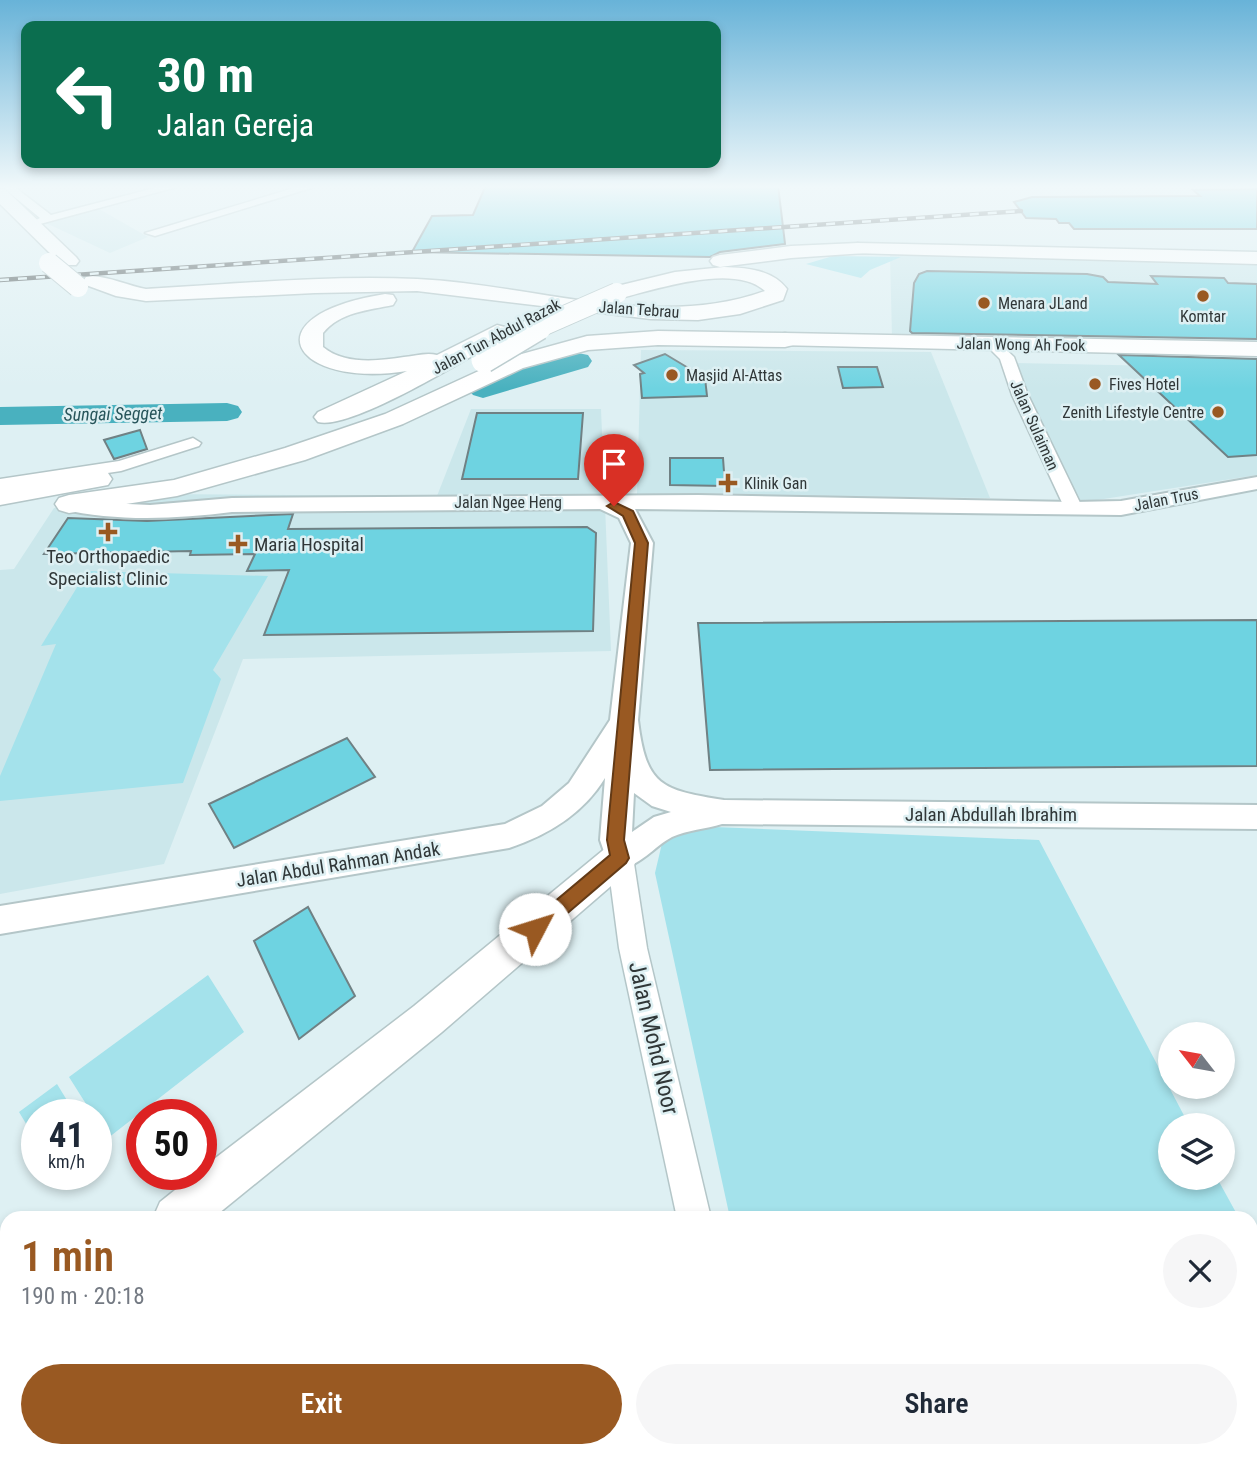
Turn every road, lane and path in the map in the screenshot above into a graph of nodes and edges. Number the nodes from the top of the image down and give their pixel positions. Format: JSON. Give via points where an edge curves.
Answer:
{"nodes":[{"id":1,"x":51,"y":253,"type":"edge"},
{"id":2,"x":782,"y":253,"type":"edge"},
{"id":3,"x":1035,"y":253,"type":"edge"},
{"id":4,"x":1257,"y":258,"type":"edge"},
{"id":5,"x":710,"y":273,"type":"joint"},
{"id":6,"x":86,"y":284,"type":"junction"},
{"id":7,"x":428,"y":295,"type":"junction"},
{"id":8,"x":593,"y":298,"type":"junction"},
{"id":9,"x":625,"y":324,"type":"junction"},
{"id":10,"x":785,"y":340,"type":"junction"},
{"id":11,"x":587,"y":343,"type":"junction"},
{"id":12,"x":992,"y":344,"type":"junction"},
{"id":13,"x":1257,"y":349,"type":"edge"},
{"id":14,"x":476,"y":354,"type":"junction"},
{"id":15,"x":193,"y":443,"type":"dead end"},
{"id":16,"x":199,"y":482,"type":"junction"},
{"id":17,"x":0,"y":484,"type":"edge"},
{"id":18,"x":1253,"y":486,"type":"edge"},
{"id":19,"x":0,"y":496,"type":"edge"},
{"id":20,"x":602,"y":502,"type":"junction"},
{"id":21,"x":698,"y":502,"type":"junction"},
{"id":22,"x":69,"y":504,"type":"junction"},
{"id":23,"x":232,"y":505,"type":"junction"},
{"id":24,"x":1074,"y":509,"type":"junction"},
{"id":25,"x":0,"y":516,"type":"edge"},
{"id":26,"x":642,"y":543,"type":"junction"},
{"id":27,"x":624,"y":720,"type":"junction"},
{"id":28,"x":724,"y":813,"type":"junction"},
{"id":29,"x":1257,"y":817,"type":"edge"},
{"id":30,"x":620,"y":858,"type":"junction"},
{"id":31,"x":0,"y":920,"type":"edge"},
{"id":32,"x":185,"y":1211,"type":"edge"},
{"id":33,"x":692,"y":1211,"type":"edge"}],
"edges":[{"from":1,"to":6,"type":"highway","name":"Jalan Tebrau","bridge":true},
{"from":2,"to":8,"type":"highway","name":"Jalan Tun Abdul Razak","via":[[692,264]]},
{"from":3,"to":4,"type":"main road","name":"Jalan Tun Abdul Razak"},
{"from":5,"to":8,"type":"highway","name":"Jalan Tebrau","via":[[764,280],[776,289],[775,295],[734,308],[699,312],[640,312]]},
{"from":5,"to":14,"type":"highway","name":"Jalan Tun Abdul Razak","bridge":true,"via":[[655,281],[617,293]]},
{"from":6,"to":7,"type":"highway","name":"Jalan Tebrau","via":[[128,303],[158,304]]},
{"from":6,"to":8,"type":"highway","name":"Jalan Tebrau","via":[[145,295],[446,287]]},
{"from":7,"to":9,"type":"highway","name":"Jalan Tebrau"},
{"from":7,"to":14,"type":"highway","via":[[342,310],[313,329],[309,340],[313,351],[325,359],[372,368]]},
{"from":8,"to":9,"type":"highway"},
{"from":8,"to":14,"type":"highway","name":"Jalan Tun Abdul Razak","via":[[497,332]]},
{"from":9,"to":10,"type":"highway","name":"Jalan Tebrau"},
{"from":9,"to":11,"type":"highway"},
{"from":10,"to":11,"type":"highway","via":[[658,338]]},
{"from":10,"to":12,"type":"main road","name":"Jalan Wong Ah Fook"},
{"from":11,"to":16,"type":"highway","via":[[514,363],[394,419],[341,438]]},
{"from":12,"to":13,"type":"main road","name":"Jalan Wong Ah Fook"},
{"from":12,"to":24,"type":"street","name":"Jalan Sulaiman","via":[[1007,357],[1020,396]]},
{"from":14,"to":19,"type":"highway","name":"Jalan Tun Abdul Razak","via":[[437,367],[363,404],[276,435],[156,467]]},
{"from":14,"to":22,"type":"highway","name":"Jalan Tun Abdul Razak","via":[[435,386],[311,436],[208,469]]},
{"from":15,"to":17,"type":"street","via":[[121,466]]},
{"from":16,"to":22,"type":"highway"},
{"from":16,"to":23,"type":"street","via":[[201,498]]},
{"from":18,"to":24,"type":"street","name":"Jalan Trus","via":[[1121,508]]},
{"from":20,"to":21,"type":"street","name":"Jalan Ngee Heng"},
{"from":20,"to":23,"type":"street","name":"Jalan Ngee Heng"},
{"from":20,"to":26,"type":"street","via":[[628,514]]},
{"from":21,"to":24,"type":"street","name":"Jalan Ngee Heng"},
{"from":21,"to":26,"type":"street","via":[[668,511]]},
{"from":22,"to":23,"type":"street","name":"Jalan Ngee Heng","via":[[102,511]]},
{"from":22,"to":25,"type":"highway","name":"Jalan Tun Abdul Razak"},
{"from":26,"to":27,"type":"street"},
{"from":27,"to":28,"type":"street","name":"Jalan Abdullah Ibrahim","via":[[636,775],[651,789],[674,802]]},
{"from":27,"to":30,"type":"street","via":[[616,840]]},
{"from":27,"to":31,"type":"street","name":"Jalan Abdul Rahman Andak","via":[[590,781],[566,807],[509,836]]},
{"from":28,"to":29,"type":"street","name":"Jalan Abdullah Ibrahim"},
{"from":28,"to":30,"type":"street","name":"Jalan Abdullah Ibrahim","via":[[665,826]]},
{"from":30,"to":32,"type":"main road","via":[[428,1019]]},
{"from":30,"to":33,"type":"street","name":"Jalan Mohd Noor","via":[[634,948]]}]}
